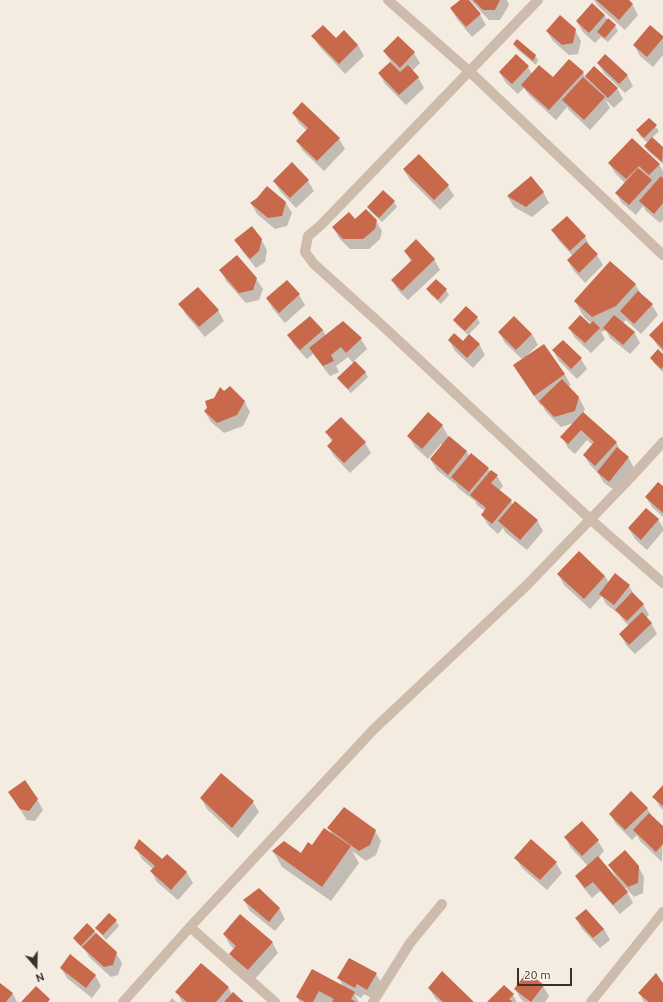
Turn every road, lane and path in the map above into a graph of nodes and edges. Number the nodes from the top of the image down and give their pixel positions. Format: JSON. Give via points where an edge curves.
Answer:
{"nodes":[{"id":1,"x":388,"y":0,"type":"edge"},
{"id":2,"x":538,"y":0,"type":"edge"},
{"id":3,"x":469,"y":71,"type":"junction"},
{"id":4,"x":663,"y":255,"type":"edge"},
{"id":5,"x":663,"y":442,"type":"edge"},
{"id":6,"x":590,"y":519,"type":"junction"},
{"id":7,"x":663,"y":583,"type":"edge"},
{"id":8,"x":442,"y":904,"type":"dead end"},
{"id":9,"x":663,"y":912,"type":"edge"},
{"id":10,"x":190,"y":927,"type":"junction"},
{"id":11,"x":123,"y":1002,"type":"edge"},
{"id":12,"x":275,"y":1002,"type":"edge"},
{"id":13,"x":372,"y":1002,"type":"edge"},
{"id":14,"x":591,"y":1002,"type":"edge"}],
"edges":[{"from":1,"to":3,"type":"street"},
{"from":2,"to":3,"type":"street"},
{"from":3,"to":4,"type":"street"},
{"from":3,"to":6,"type":"street","via":[[322,225],[308,236],[305,252],[314,264]]},
{"from":5,"to":6,"type":"street"},
{"from":6,"to":7,"type":"street"},
{"from":6,"to":10,"type":"street","via":[[526,586],[374,729]]},
{"from":8,"to":13,"type":"street","via":[[410,943]]},
{"from":9,"to":14,"type":"street"},
{"from":10,"to":11,"type":"street"},
{"from":10,"to":12,"type":"street"}]}
